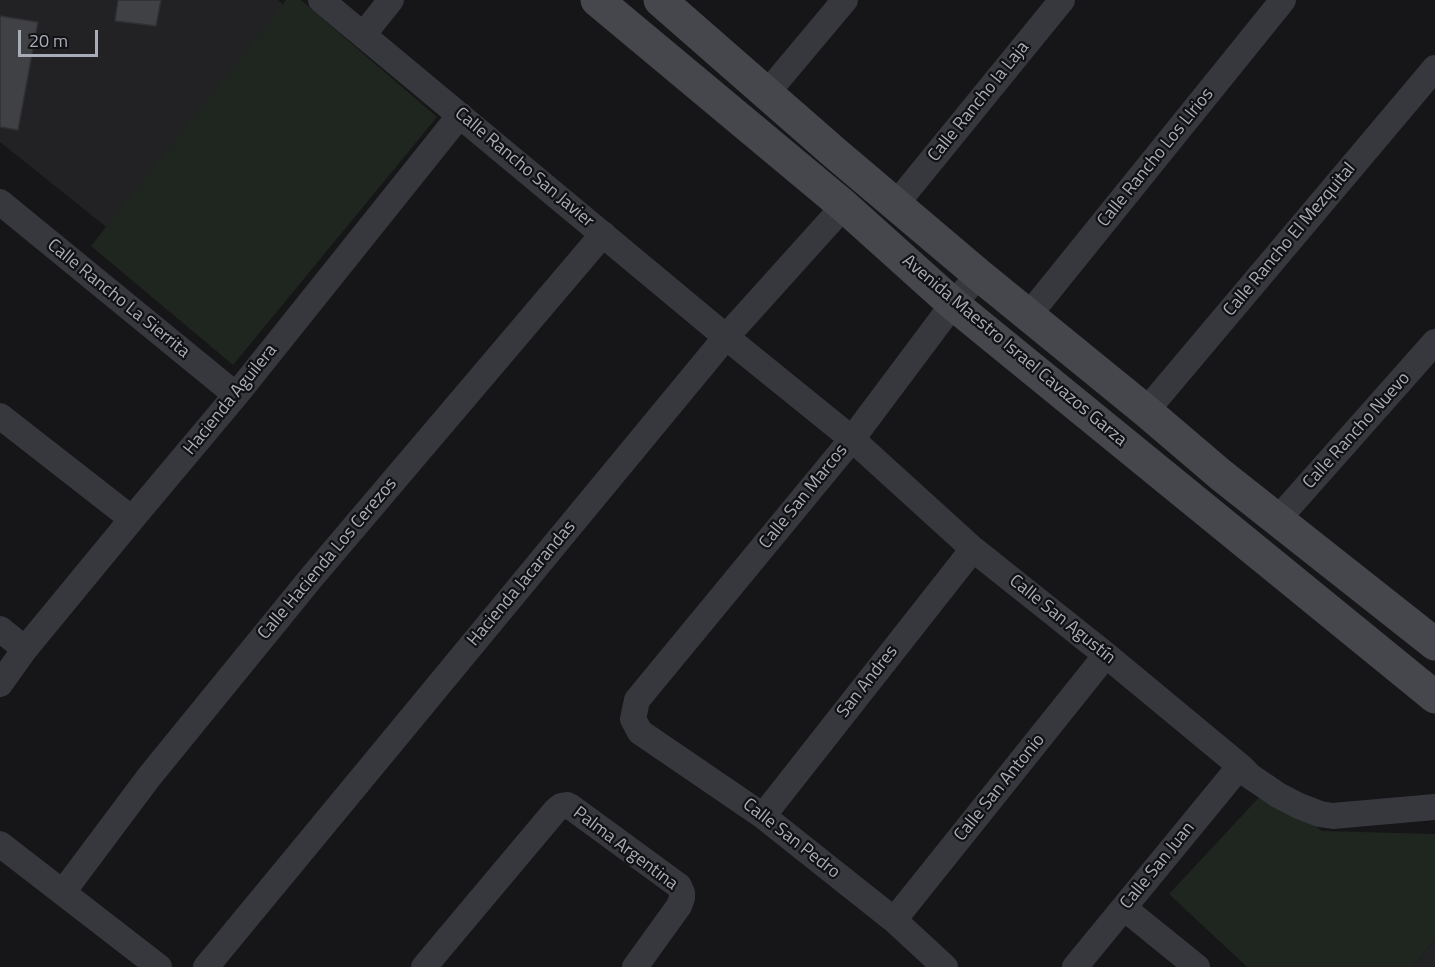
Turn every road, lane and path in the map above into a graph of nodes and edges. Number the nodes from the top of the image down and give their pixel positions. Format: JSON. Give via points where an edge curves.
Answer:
{"nodes":[{"id":1,"x":321,"y":0,"type":"edge"},
{"id":2,"x":391,"y":0,"type":"edge"},
{"id":3,"x":597,"y":0,"type":"edge"},
{"id":4,"x":660,"y":0,"type":"edge"},
{"id":5,"x":845,"y":0,"type":"edge"},
{"id":6,"x":1062,"y":0,"type":"edge"},
{"id":7,"x":1283,"y":0,"type":"edge"},
{"id":8,"x":363,"y":34,"type":"junction"},
{"id":9,"x":1435,"y":68,"type":"edge"},
{"id":10,"x":767,"y":93,"type":"junction"},
{"id":11,"x":460,"y":115,"type":"junction"},
{"id":12,"x":0,"y":202,"type":"edge"},
{"id":13,"x":896,"y":204,"type":"junction"},
{"id":14,"x":844,"y":206,"type":"junction"},
{"id":15,"x":603,"y":234,"type":"junction"},
{"id":16,"x":979,"y":275,"type":"junction"},
{"id":17,"x":953,"y":304,"type":"junction"},
{"id":18,"x":1028,"y":316,"type":"junction"},
{"id":19,"x":726,"y":337,"type":"junction"},
{"id":20,"x":1435,"y":342,"type":"edge"},
{"id":21,"x":236,"y":395,"type":"junction"},
{"id":22,"x":1146,"y":411,"type":"junction"},
{"id":23,"x":0,"y":416,"type":"edge"},
{"id":24,"x":852,"y":439,"type":"junction"},
{"id":25,"x":132,"y":519,"type":"junction"},
{"id":26,"x":1278,"y":519,"type":"junction"},
{"id":27,"x":973,"y":549,"type":"junction"},
{"id":28,"x":0,"y":629,"type":"edge"},
{"id":29,"x":1434,"y":641,"type":"edge"},
{"id":30,"x":25,"y":649,"type":"junction"},
{"id":31,"x":1106,"y":655,"type":"junction"},
{"id":32,"x":0,"y":684,"type":"edge"},
{"id":33,"x":1435,"y":697,"type":"edge"},
{"id":34,"x":633,"y":719,"type":"joint"},
{"id":35,"x":1240,"y":766,"type":"junction"},
{"id":36,"x":1435,"y":807,"type":"edge"},
{"id":37,"x":763,"y":816,"type":"junction"},
{"id":38,"x":0,"y":844,"type":"edge"},
{"id":39,"x":63,"y":892,"type":"junction"},
{"id":40,"x":1124,"y":908,"type":"junction"},
{"id":41,"x":894,"y":920,"type":"junction"},
{"id":42,"x":159,"y":967,"type":"edge"},
{"id":43,"x":206,"y":967,"type":"edge"},
{"id":44,"x":424,"y":967,"type":"edge"},
{"id":45,"x":635,"y":967,"type":"edge"},
{"id":46,"x":945,"y":967,"type":"edge"},
{"id":47,"x":1075,"y":967,"type":"edge"},
{"id":48,"x":1197,"y":967,"type":"edge"}],
"edges":[{"from":1,"to":8,"type":"street","name":"Calle Rancho San Javier"},
{"from":2,"to":8,"type":"street"},
{"from":3,"to":14,"type":"street","name":"Avenida Maestro Israel Cavazos Garza"},
{"from":4,"to":10,"type":"street","name":"Avenida Maestro Israel Cavazos Garza"},
{"from":5,"to":10,"type":"street"},
{"from":6,"to":13,"type":"street","name":"Calle Rancho la Laja"},
{"from":7,"to":18,"type":"street","name":"Calle Rancho Los LIrios"},
{"from":8,"to":11,"type":"street","name":"Calle Rancho San Javier"},
{"from":9,"to":22,"type":"street","name":"Calle Rancho El Mezquital"},
{"from":10,"to":13,"type":"street","name":"Avenida Maestro Israel Cavazos Garza"},
{"from":11,"to":15,"type":"street","name":"Calle Rancho San Javier"},
{"from":11,"to":21,"type":"street","name":"Hacienda Aguilera"},
{"from":12,"to":21,"type":"street","name":"Calle Rancho La Sierrita"},
{"from":13,"to":16,"type":"street","name":"Avenida Maestro Israel Cavazos Garza"},
{"from":14,"to":17,"type":"street","name":"Avenida Maestro Israel Cavazos Garza"},
{"from":14,"to":19,"type":"street","name":"Hacienda Jacarandas"},
{"from":15,"to":19,"type":"street","name":"Calle Rancho San Javier"},
{"from":15,"to":39,"type":"street","name":"Calle Hacienda Los Cerezos","via":[[311,578],[149,777]]},
{"from":16,"to":17,"type":"street","name":"Calle San Marcos"},
{"from":16,"to":18,"type":"street","name":"Avenida Maestro Israel Cavazos Garza"},
{"from":17,"to":24,"type":"street","name":"Calle San Marcos"},
{"from":17,"to":33,"type":"street","name":"Avenida Maestro Israel Cavazos Garza"},
{"from":18,"to":22,"type":"street","name":"Avenida Maestro Israel Cavazos Garza"},
{"from":19,"to":24,"type":"street","name":"Calle San Agustín"},
{"from":19,"to":43,"type":"street","name":"Hacienda Jacarandas"},
{"from":20,"to":26,"type":"street","name":"Calle Rancho Nuevo"},
{"from":21,"to":25,"type":"street","name":"Hacienda Aguilera"},
{"from":22,"to":26,"type":"street","name":"Avenida Maestro Israel Cavazos Garza"},
{"from":23,"to":25,"type":"street"},
{"from":24,"to":27,"type":"street","name":"Calle San Agustín"},
{"from":24,"to":34,"type":"street","name":"Calle San Marcos","via":[[637,700]]},
{"from":25,"to":30,"type":"street","name":"Hacienda Aguilera"},
{"from":26,"to":29,"type":"street","name":"Avenida Maestro Israel Cavazos Garza"},
{"from":27,"to":31,"type":"street","name":"Calle San Agustín"},
{"from":27,"to":37,"type":"street","name":"San Andres"},
{"from":28,"to":30,"type":"street"},
{"from":30,"to":32,"type":"street","name":"Hacienda Aguilera"},
{"from":31,"to":35,"type":"street","name":"Calle San Agustín"},
{"from":31,"to":41,"type":"street","name":"Calle San Antonio"},
{"from":34,"to":37,"type":"street","name":"Calle San Pedro","via":[[640,732]]},
{"from":35,"to":36,"type":"street","name":"Calle San Agustín","via":[[1278,795],[1320,814]]},
{"from":35,"to":40,"type":"street","name":"Calle San Juan"},
{"from":37,"to":41,"type":"street","name":"Calle San Pedro"},
{"from":38,"to":39,"type":"street"},
{"from":39,"to":42,"type":"street"},
{"from":40,"to":47,"type":"street","name":"Calle San Juan"},
{"from":40,"to":48,"type":"street"},
{"from":41,"to":46,"type":"street","name":"Calle San Pedro"},
{"from":44,"to":45,"type":"street","name":"Palma Argentina","via":[[555,811],[567,805],[679,886],[682,893],[680,906]]}]}
